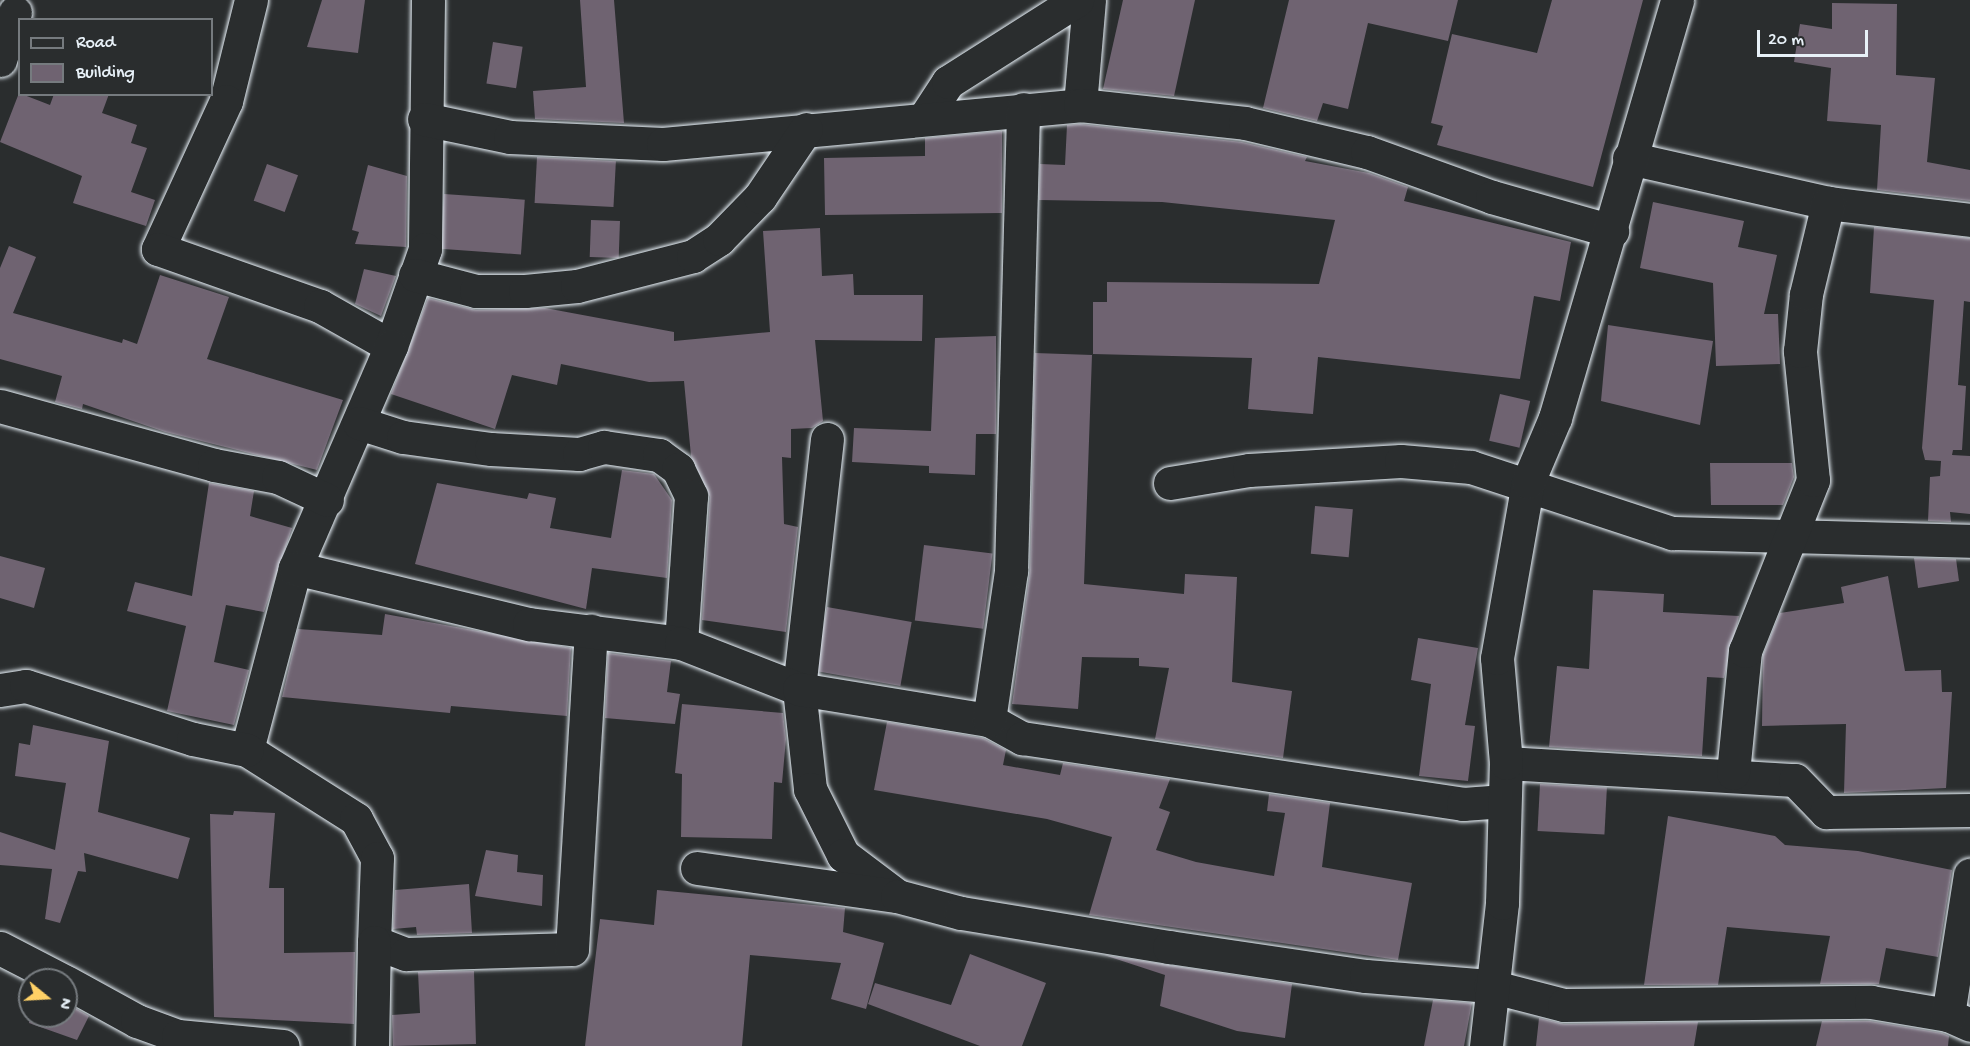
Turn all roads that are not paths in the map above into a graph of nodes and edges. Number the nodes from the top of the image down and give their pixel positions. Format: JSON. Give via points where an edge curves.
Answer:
{"nodes":[{"id":1,"x":251,"y":0,"type":"edge"},
{"id":2,"x":428,"y":0,"type":"edge"},
{"id":3,"x":1077,"y":0,"type":"edge"},
{"id":4,"x":1089,"y":0,"type":"edge"},
{"id":5,"x":1677,"y":0,"type":"edge"},
{"id":6,"x":15,"y":12,"type":"dead end"},
{"id":7,"x":0,"y":60,"type":"edge"},
{"id":8,"x":1080,"y":105,"type":"junction"},
{"id":9,"x":1023,"y":109,"type":"junction"},
{"id":10,"x":925,"y":117,"type":"junction"},
{"id":11,"x":424,"y":119,"type":"junction"},
{"id":12,"x":806,"y":129,"type":"junction"},
{"id":13,"x":1629,"y":158,"type":"junction"},
{"id":14,"x":1827,"y":203,"type":"junction"},
{"id":15,"x":1970,"y":220,"type":"edge"},
{"id":16,"x":1612,"y":231,"type":"junction"},
{"id":17,"x":415,"y":275,"type":"junction"},
{"id":18,"x":391,"y":346,"type":"junction"},
{"id":19,"x":0,"y":406,"type":"edge"},
{"id":20,"x":359,"y":423,"type":"junction"},
{"id":21,"x":827,"y":439,"type":"dead end"},
{"id":22,"x":1170,"y":483,"type":"dead end"},
{"id":23,"x":1528,"y":483,"type":"junction"},
{"id":24,"x":327,"y":500,"type":"junction"},
{"id":25,"x":1788,"y":536,"type":"junction"},
{"id":26,"x":1970,"y":541,"type":"edge"},
{"id":27,"x":295,"y":568,"type":"junction"},
{"id":28,"x":591,"y":631,"type":"junction"},
{"id":29,"x":681,"y":643,"type":"junction"},
{"id":30,"x":799,"y":688,"type":"junction"},
{"id":31,"x":0,"y":690,"type":"edge"},
{"id":32,"x":989,"y":720,"type":"junction"},
{"id":33,"x":247,"y":750,"type":"junction"},
{"id":34,"x":1506,"y":763,"type":"junction"},
{"id":35,"x":1733,"y":773,"type":"junction"},
{"id":36,"x":1504,"y":801,"type":"junction"},
{"id":37,"x":1970,"y":810,"type":"edge"},
{"id":38,"x":697,"y":868,"type":"dead end"},
{"id":39,"x":1970,"y":875,"type":"edge"},
{"id":40,"x":897,"y":896,"type":"junction"},
{"id":41,"x":374,"y":942,"type":"junction"},
{"id":42,"x":0,"y":948,"type":"edge"},
{"id":43,"x":39,"y":968,"type":"edge"},
{"id":44,"x":1490,"y":986,"type":"junction"},
{"id":45,"x":78,"y":989,"type":"edge"},
{"id":46,"x":1959,"y":1020,"type":"edge"},
{"id":47,"x":283,"y":1046,"type":"edge"},
{"id":48,"x":372,"y":1046,"type":"edge"},
{"id":49,"x":1486,"y":1046,"type":"edge"}],
"edges":[{"from":1,"to":18,"type":"street","via":[[226,101],[158,249],[320,306]]},
{"from":2,"to":11,"type":"street"},
{"from":3,"to":10,"type":"street","via":[[948,82]]},
{"from":4,"to":8,"type":"street"},
{"from":5,"to":13,"type":"street"},
{"from":6,"to":7,"type":"street"},
{"from":8,"to":9,"type":"street"},
{"from":8,"to":16,"type":"street","via":[[1245,123],[1367,152],[1492,197]]},
{"from":9,"to":10,"type":"street"},
{"from":9,"to":32,"type":"street","via":[[1011,572]]},
{"from":10,"to":12,"type":"street"},
{"from":11,"to":12,"type":"street","via":[[575,142],[663,144]]},
{"from":11,"to":17,"type":"street","via":[[430,186],[425,249]]},
{"from":12,"to":17,"type":"street","via":[[760,197],[719,239],[693,256],[577,286],[525,291],[476,291]]},
{"from":13,"to":14,"type":"street"},
{"from":13,"to":16,"type":"street"},
{"from":14,"to":15,"type":"street"},
{"from":14,"to":25,"type":"street","via":[[1806,294],[1800,351],[1813,480]]},
{"from":16,"to":23,"type":"street","via":[[1556,418]]},
{"from":17,"to":18,"type":"street"},
{"from":18,"to":20,"type":"street"},
{"from":19,"to":24,"type":"street","via":[[214,465],[278,477]]},
{"from":20,"to":24,"type":"street"},
{"from":20,"to":29,"type":"street","via":[[403,437],[491,449],[579,454],[604,447],[659,455],[678,470],[691,496]]},
{"from":21,"to":30,"type":"street"},
{"from":22,"to":23,"type":"street","via":[[1249,470],[1401,461],[1471,466]]},
{"from":23,"to":25,"type":"street","via":[[1672,533]]},
{"from":23,"to":34,"type":"street","via":[[1497,658]]},
{"from":24,"to":27,"type":"street"},
{"from":25,"to":26,"type":"street"},
{"from":25,"to":35,"type":"street","via":[[1745,651]]},
{"from":27,"to":28,"type":"street","via":[[529,624]]},
{"from":27,"to":33,"type":"street"},
{"from":28,"to":29,"type":"street"},
{"from":28,"to":41,"type":"street","via":[[572,949],[406,954]]},
{"from":29,"to":30,"type":"street"},
{"from":30,"to":32,"type":"street"},
{"from":30,"to":40,"type":"street","via":[[810,789],[843,855]]},
{"from":31,"to":33,"type":"street","via":[[26,686],[193,739]]},
{"from":32,"to":36,"type":"street","via":[[1022,738],[1124,758],[1368,785],[1463,804]]},
{"from":33,"to":41,"type":"street","via":[[356,819],[377,858]]},
{"from":34,"to":35,"type":"street"},
{"from":34,"to":36,"type":"street"},
{"from":35,"to":37,"type":"street","via":[[1795,780],[1827,812]]},
{"from":36,"to":44,"type":"street","via":[[1502,903]]},
{"from":38,"to":40,"type":"street"},
{"from":39,"to":46,"type":"street"},
{"from":40,"to":44,"type":"street","via":[[961,913],[1181,949],[1366,976]]},
{"from":41,"to":48,"type":"street"},
{"from":42,"to":43,"type":"street"},
{"from":44,"to":46,"type":"street","via":[[1564,1005],[1870,1002]]},
{"from":44,"to":49,"type":"street"},
{"from":45,"to":47,"type":"street","via":[[137,1021],[178,1036]]}]}
